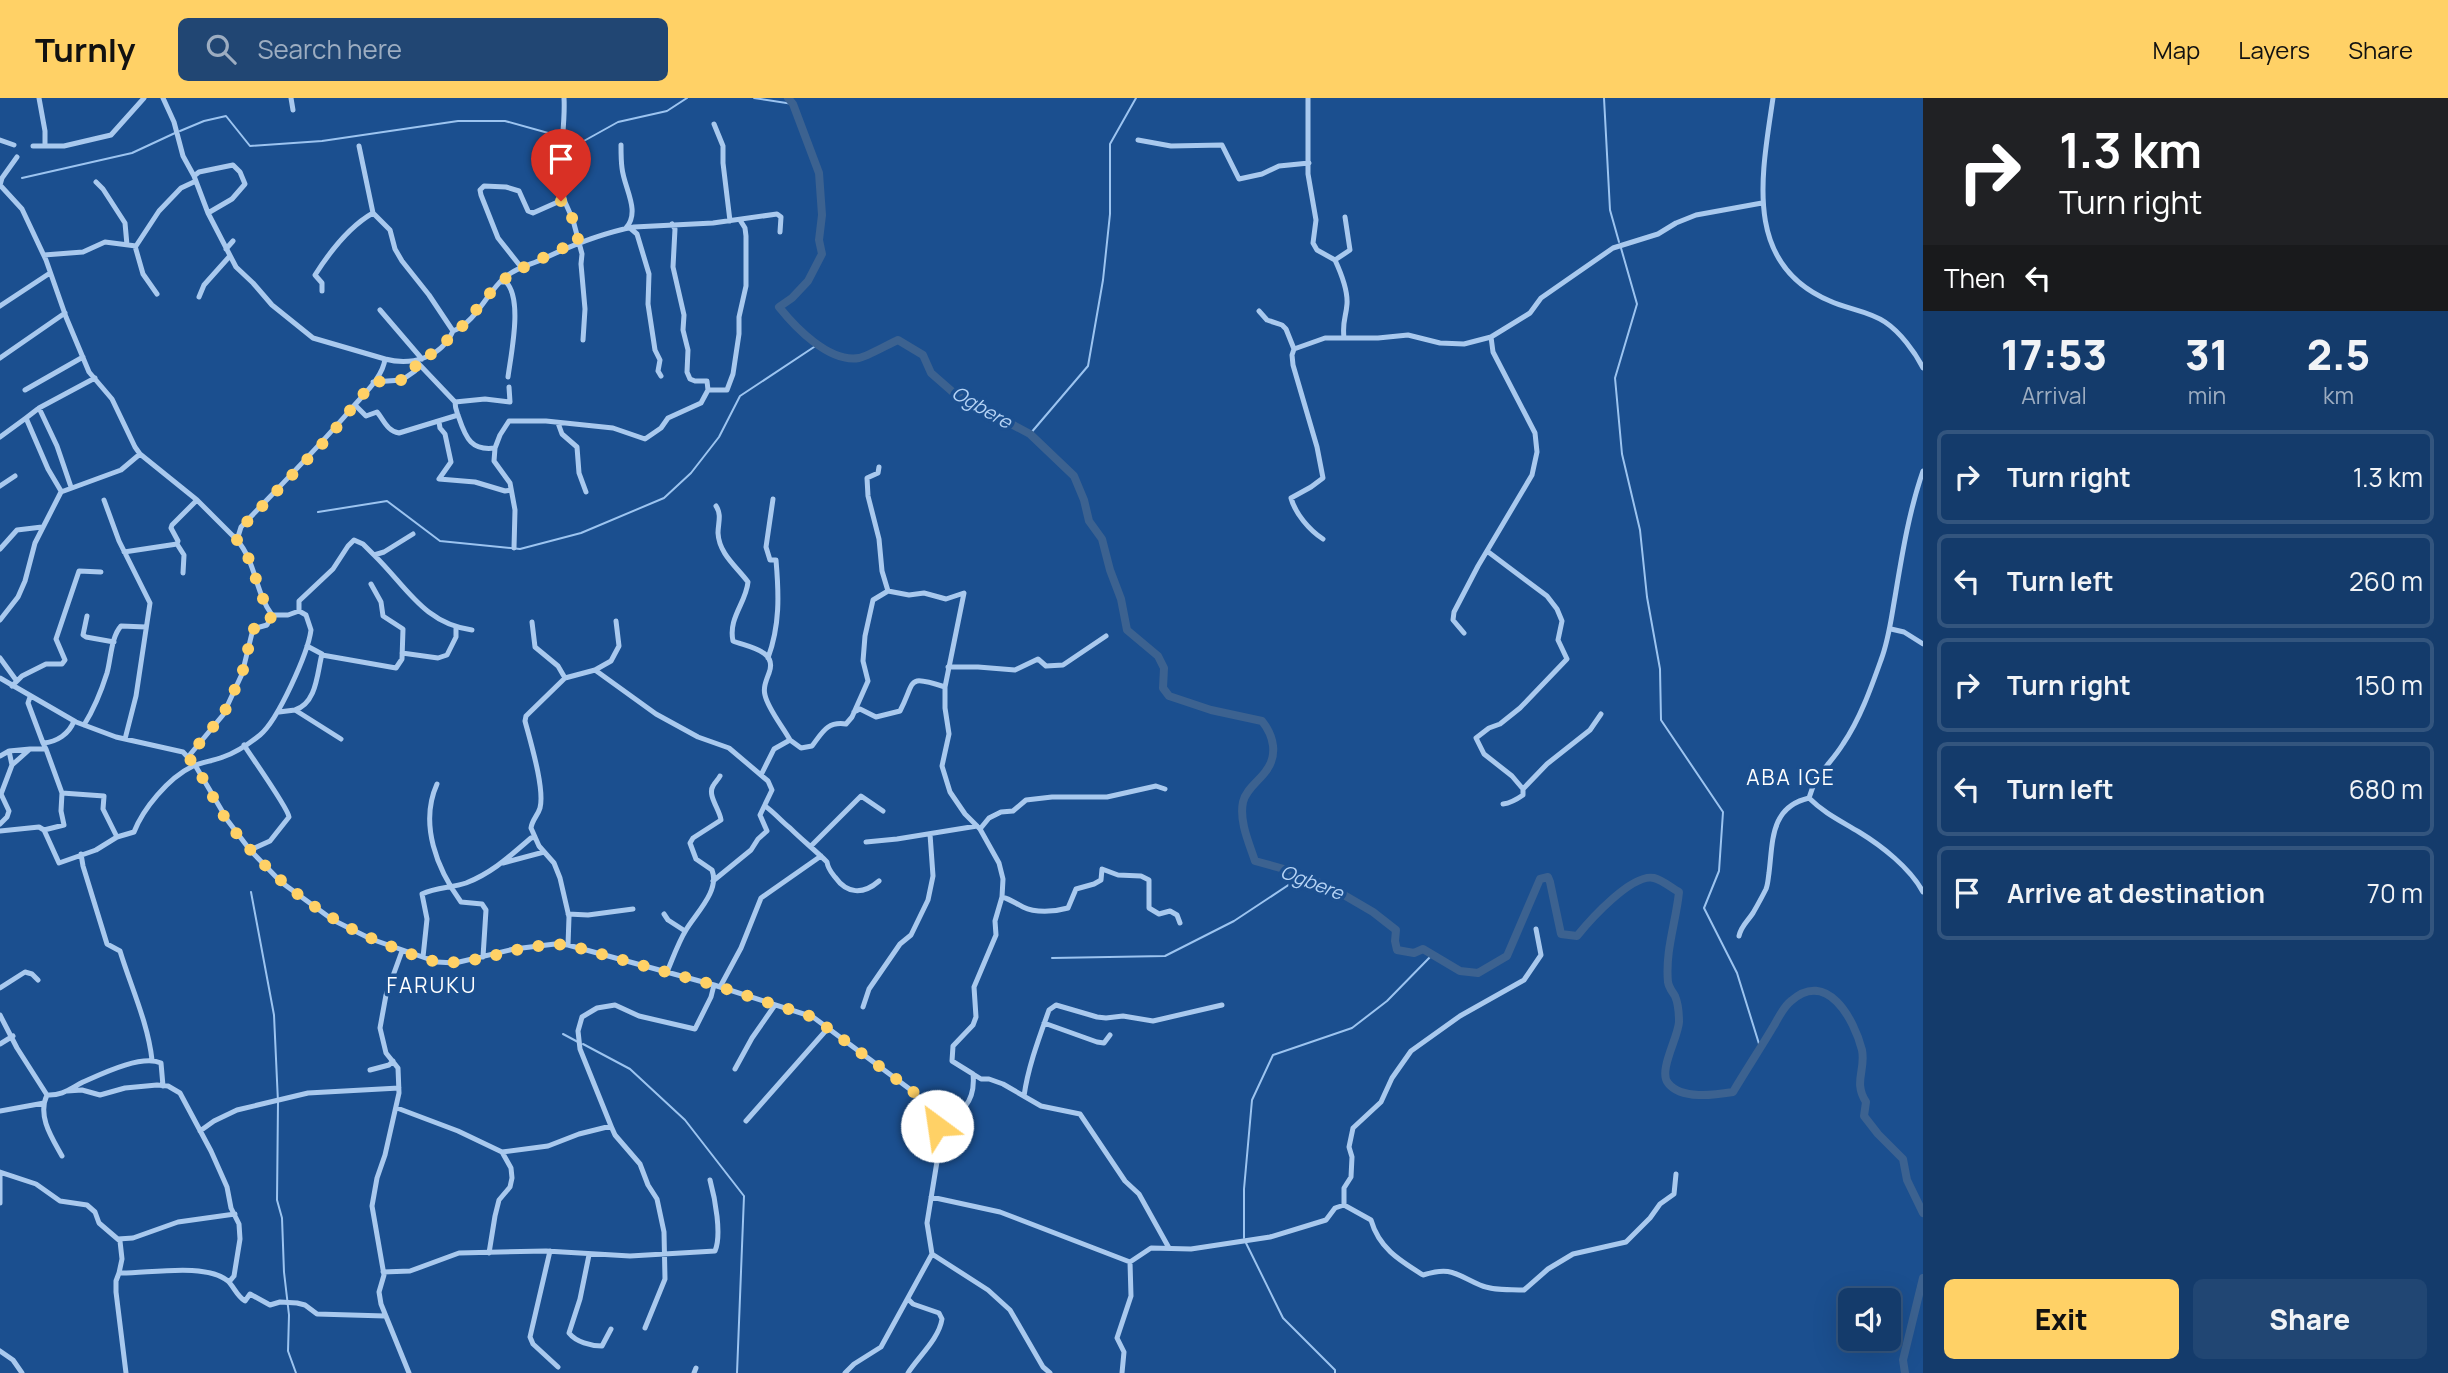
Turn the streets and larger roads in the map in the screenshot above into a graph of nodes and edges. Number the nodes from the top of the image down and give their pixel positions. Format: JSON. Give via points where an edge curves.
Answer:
{"nodes":[{"id":1,"x":38,"y":98,"type":"edge"},
{"id":2,"x":144,"y":98,"type":"edge"},
{"id":3,"x":163,"y":98,"type":"edge"},
{"id":4,"x":291,"y":98,"type":"edge"},
{"id":5,"x":564,"y":98,"type":"edge"},
{"id":6,"x":1308,"y":98,"type":"edge"},
{"id":7,"x":1773,"y":98,"type":"edge"},
{"id":8,"x":293,"y":110,"type":"dead end"},
{"id":9,"x":713,"y":124,"type":"dead end"},
{"id":10,"x":0,"y":140,"type":"edge"},
{"id":11,"x":1138,"y":140,"type":"dead end"},
{"id":12,"x":14,"y":145,"type":"dead end"},
{"id":13,"x":33,"y":145,"type":"dead end"},
{"id":14,"x":621,"y":145,"type":"dead end"},
{"id":15,"x":45,"y":146,"type":"junction"},
{"id":16,"x":359,"y":146,"type":"dead end"},
{"id":17,"x":17,"y":157,"type":"dead end"},
{"id":18,"x":1309,"y":163,"type":"junction"},
{"id":19,"x":195,"y":179,"type":"junction"},
{"id":20,"x":96,"y":182,"type":"dead end"},
{"id":21,"x":565,"y":202,"type":"junction"},
{"id":22,"x":1762,"y":203,"type":"junction"},
{"id":23,"x":208,"y":213,"type":"junction"},
{"id":24,"x":373,"y":213,"type":"junction"},
{"id":25,"x":1345,"y":217,"type":"dead end"},
{"id":26,"x":740,"y":220,"type":"junction"},
{"id":27,"x":730,"y":221,"type":"junction"},
{"id":28,"x":672,"y":224,"type":"junction"},
{"id":29,"x":628,"y":228,"type":"junction"},
{"id":30,"x":780,"y":232,"type":"dead end"},
{"id":31,"x":233,"y":241,"type":"dead end"},
{"id":32,"x":579,"y":243,"type":"junction"},
{"id":33,"x":127,"y":245,"type":"junction"},
{"id":34,"x":135,"y":246,"type":"junction"},
{"id":35,"x":226,"y":249,"type":"junction"},
{"id":36,"x":44,"y":255,"type":"junction"},
{"id":37,"x":229,"y":257,"type":"junction"},
{"id":38,"x":1335,"y":260,"type":"junction"},
{"id":39,"x":521,"y":267,"type":"junction"},
{"id":40,"x":50,"y":273,"type":"junction"},
{"id":41,"x":500,"y":282,"type":"junction"},
{"id":42,"x":322,"y":291,"type":"dead end"},
{"id":43,"x":157,"y":293,"type":"dead end"},
{"id":44,"x":199,"y":297,"type":"dead end"},
{"id":45,"x":0,"y":306,"type":"edge"},
{"id":46,"x":380,"y":310,"type":"dead end"},
{"id":47,"x":1259,"y":311,"type":"dead end"},
{"id":48,"x":65,"y":313,"type":"junction"},
{"id":49,"x":453,"y":331,"type":"junction"},
{"id":50,"x":1491,"y":337,"type":"junction"},
{"id":51,"x":1344,"y":338,"type":"junction"},
{"id":52,"x":583,"y":341,"type":"dead end"},
{"id":53,"x":1294,"y":349,"type":"junction"},
{"id":54,"x":83,"y":356,"type":"junction"},
{"id":55,"x":0,"y":358,"type":"edge"},
{"id":56,"x":385,"y":359,"type":"junction"},
{"id":57,"x":418,"y":361,"type":"junction"},
{"id":58,"x":1923,"y":365,"type":"edge"},
{"id":59,"x":661,"y":376,"type":"dead end"},
{"id":60,"x":508,"y":377,"type":"dead end"},
{"id":61,"x":95,"y":378,"type":"junction"},
{"id":62,"x":373,"y":382,"type":"junction"},
{"id":63,"x":509,"y":387,"type":"dead end"},
{"id":64,"x":25,"y":390,"type":"dead end"},
{"id":65,"x":708,"y":390,"type":"junction"},
{"id":66,"x":455,"y":402,"type":"junction"},
{"id":67,"x":355,"y":405,"type":"junction"},
{"id":68,"x":39,"y":408,"type":"junction"},
{"id":69,"x":458,"y":415,"type":"junction"},
{"id":70,"x":26,"y":418,"type":"junction"},
{"id":71,"x":439,"y":422,"type":"junction"},
{"id":72,"x":558,"y":423,"type":"junction"},
{"id":73,"x":0,"y":437,"type":"edge"},
{"id":74,"x":495,"y":448,"type":"junction"},
{"id":75,"x":140,"y":454,"type":"junction"},
{"id":76,"x":879,"y":467,"type":"dead end"},
{"id":77,"x":1923,"y":471,"type":"edge"},
{"id":78,"x":15,"y":476,"type":"dead end"},
{"id":79,"x":0,"y":486,"type":"edge"},
{"id":80,"x":71,"y":487,"type":"junction"},
{"id":81,"x":511,"y":490,"type":"junction"},
{"id":82,"x":61,"y":491,"type":"junction"},
{"id":83,"x":586,"y":492,"type":"dead end"},
{"id":84,"x":773,"y":499,"type":"dead end"},
{"id":85,"x":104,"y":500,"type":"dead end"},
{"id":86,"x":197,"y":500,"type":"junction"},
{"id":87,"x":716,"y":506,"type":"dead end"},
{"id":88,"x":41,"y":527,"type":"junction"},
{"id":89,"x":414,"y":534,"type":"dead end"},
{"id":90,"x":237,"y":537,"type":"junction"},
{"id":91,"x":1323,"y":539,"type":"dead end"},
{"id":92,"x":177,"y":544,"type":"junction"},
{"id":93,"x":514,"y":548,"type":"dead end"},
{"id":94,"x":0,"y":549,"type":"edge"},
{"id":95,"x":1487,"y":551,"type":"junction"},
{"id":96,"x":124,"y":552,"type":"junction"},
{"id":97,"x":374,"y":555,"type":"junction"},
{"id":98,"x":100,"y":572,"type":"dead end"},
{"id":99,"x":183,"y":573,"type":"dead end"},
{"id":100,"x":371,"y":584,"type":"dead end"},
{"id":101,"x":888,"y":591,"type":"junction"},
{"id":102,"x":0,"y":607,"type":"edge"},
{"id":103,"x":299,"y":611,"type":"junction"},
{"id":104,"x":6,"y":613,"type":"junction"},
{"id":105,"x":87,"y":615,"type":"dead end"},
{"id":106,"x":272,"y":615,"type":"junction"},
{"id":107,"x":0,"y":620,"type":"edge"},
{"id":108,"x":616,"y":621,"type":"dead end"},
{"id":109,"x":533,"y":622,"type":"dead end"},
{"id":110,"x":146,"y":627,"type":"junction"},
{"id":111,"x":456,"y":628,"type":"junction"},
{"id":112,"x":1891,"y":629,"type":"junction"},
{"id":113,"x":472,"y":630,"type":"dead end"},
{"id":114,"x":1464,"y":634,"type":"dead end"},
{"id":115,"x":1106,"y":636,"type":"dead end"},
{"id":116,"x":114,"y":642,"type":"junction"},
{"id":117,"x":1923,"y":644,"type":"edge"},
{"id":118,"x":307,"y":646,"type":"junction"},
{"id":119,"x":402,"y":653,"type":"junction"},
{"id":120,"x":322,"y":655,"type":"junction"},
{"id":121,"x":0,"y":658,"type":"edge"},
{"id":122,"x":768,"y":658,"type":"junction"},
{"id":123,"x":948,"y":667,"type":"junction"},
{"id":124,"x":595,"y":670,"type":"junction"},
{"id":125,"x":0,"y":678,"type":"edge"},
{"id":126,"x":565,"y":678,"type":"junction"},
{"id":127,"x":14,"y":683,"type":"junction"},
{"id":128,"x":945,"y":687,"type":"junction"},
{"id":129,"x":30,"y":697,"type":"junction"},
{"id":130,"x":295,"y":710,"type":"junction"},
{"id":131,"x":279,"y":712,"type":"junction"},
{"id":132,"x":854,"y":712,"type":"junction"},
{"id":133,"x":1601,"y":714,"type":"dead end"},
{"id":134,"x":74,"y":721,"type":"junction"},
{"id":135,"x":84,"y":725,"type":"junction"},
{"id":136,"x":125,"y":739,"type":"junction"},
{"id":137,"x":341,"y":739,"type":"dead end"},
{"id":138,"x":790,"y":740,"type":"junction"},
{"id":139,"x":45,"y":746,"type":"junction"},
{"id":140,"x":244,"y":746,"type":"junction"},
{"id":141,"x":30,"y":749,"type":"junction"},
{"id":142,"x":3,"y":753,"type":"edge"},
{"id":143,"x":188,"y":757,"type":"junction"},
{"id":144,"x":12,"y":765,"type":"junction"},
{"id":145,"x":195,"y":765,"type":"junction"},
{"id":146,"x":761,"y":775,"type":"junction"},
{"id":147,"x":720,"y":776,"type":"dead end"},
{"id":148,"x":437,"y":784,"type":"dead end"},
{"id":149,"x":1165,"y":789,"type":"dead end"},
{"id":150,"x":1523,"y":789,"type":"junction"},
{"id":151,"x":62,"y":793,"type":"junction"},
{"id":152,"x":1810,"y":797,"type":"junction"},
{"id":153,"x":1503,"y":804,"type":"dead end"},
{"id":154,"x":765,"y":806,"type":"junction"},
{"id":155,"x":883,"y":811,"type":"dead end"},
{"id":156,"x":0,"y":824,"type":"edge"},
{"id":157,"x":979,"y":827,"type":"junction"},
{"id":158,"x":44,"y":830,"type":"junction"},
{"id":159,"x":0,"y":831,"type":"edge"},
{"id":160,"x":930,"y":834,"type":"junction"},
{"id":161,"x":117,"y":837,"type":"junction"},
{"id":162,"x":535,"y":837,"type":"junction"},
{"id":163,"x":866,"y":842,"type":"dead end"},
{"id":164,"x":811,"y":846,"type":"junction"},
{"id":165,"x":250,"y":850,"type":"junction"},
{"id":166,"x":545,"y":852,"type":"junction"},
{"id":167,"x":81,"y":854,"type":"junction"},
{"id":168,"x":821,"y":856,"type":"junction"},
{"id":169,"x":503,"y":863,"type":"junction"},
{"id":170,"x":713,"y":881,"type":"junction"},
{"id":171,"x":879,"y":881,"type":"dead end"},
{"id":172,"x":452,"y":886,"type":"junction"},
{"id":173,"x":1923,"y":892,"type":"edge"},
{"id":174,"x":1002,"y":897,"type":"junction"},
{"id":175,"x":633,"y":909,"type":"dead end"},
{"id":176,"x":568,"y":914,"type":"junction"},
{"id":177,"x":664,"y":914,"type":"dead end"},
{"id":178,"x":1180,"y":923,"type":"dead end"},
{"id":179,"x":1536,"y":929,"type":"dead end"},
{"id":180,"x":685,"y":931,"type":"junction"},
{"id":181,"x":1739,"y":936,"type":"dead end"},
{"id":182,"x":568,"y":945,"type":"junction"},
{"id":183,"x":402,"y":951,"type":"junction"},
{"id":184,"x":423,"y":957,"type":"junction"},
{"id":185,"x":483,"y":957,"type":"junction"},
{"id":186,"x":667,"y":972,"type":"junction"},
{"id":187,"x":38,"y":981,"type":"dead end"},
{"id":188,"x":717,"y":986,"type":"junction"},
{"id":189,"x":0,"y":988,"type":"edge"},
{"id":190,"x":775,"y":1004,"type":"junction"},
{"id":191,"x":1222,"y":1005,"type":"dead end"},
{"id":192,"x":863,"y":1007,"type":"dead end"},
{"id":193,"x":0,"y":1015,"type":"edge"},
{"id":194,"x":1044,"y":1023,"type":"junction"},
{"id":195,"x":829,"y":1027,"type":"junction"},
{"id":196,"x":1110,"y":1035,"type":"dead end"},
{"id":197,"x":13,"y":1036,"type":"junction"},
{"id":198,"x":0,"y":1044,"type":"edge"},
{"id":199,"x":152,"y":1060,"type":"junction"},
{"id":200,"x":393,"y":1060,"type":"junction"},
{"id":201,"x":735,"y":1069,"type":"dead end"},
{"id":202,"x":370,"y":1070,"type":"dead end"},
{"id":203,"x":973,"y":1074,"type":"junction"},
{"id":204,"x":163,"y":1086,"type":"junction"},
{"id":205,"x":399,"y":1088,"type":"junction"},
{"id":206,"x":67,"y":1091,"type":"junction"},
{"id":207,"x":47,"y":1095,"type":"junction"},
{"id":208,"x":1024,"y":1096,"type":"junction"},
{"id":209,"x":44,"y":1103,"type":"junction"},
{"id":210,"x":397,"y":1108,"type":"junction"},
{"id":211,"x":0,"y":1111,"type":"edge"},
{"id":212,"x":746,"y":1121,"type":"dead end"},
{"id":213,"x":611,"y":1126,"type":"junction"},
{"id":214,"x":937,"y":1126,"type":"junction"},
{"id":215,"x":200,"y":1131,"type":"junction"},
{"id":216,"x":502,"y":1152,"type":"junction"},
{"id":217,"x":62,"y":1156,"type":"dead end"},
{"id":218,"x":0,"y":1174,"type":"edge"},
{"id":219,"x":1676,"y":1174,"type":"dead end"},
{"id":220,"x":710,"y":1180,"type":"dead end"},
{"id":221,"x":931,"y":1197,"type":"junction"},
{"id":222,"x":0,"y":1203,"type":"edge"},
{"id":223,"x":1344,"y":1205,"type":"junction"},
{"id":224,"x":235,"y":1214,"type":"junction"},
{"id":225,"x":118,"y":1239,"type":"junction"},
{"id":226,"x":1170,"y":1248,"type":"junction"},
{"id":227,"x":550,"y":1251,"type":"junction"},
{"id":228,"x":489,"y":1253,"type":"junction"},
{"id":229,"x":932,"y":1254,"type":"junction"},
{"id":230,"x":589,"y":1255,"type":"junction"},
{"id":231,"x":664,"y":1255,"type":"junction"},
{"id":232,"x":1130,"y":1262,"type":"junction"},
{"id":233,"x":383,"y":1272,"type":"junction"},
{"id":234,"x":119,"y":1273,"type":"junction"},
{"id":235,"x":229,"y":1282,"type":"junction"},
{"id":236,"x":908,"y":1298,"type":"junction"},
{"id":237,"x":385,"y":1316,"type":"junction"},
{"id":238,"x":645,"y":1328,"type":"dead end"},
{"id":239,"x":611,"y":1329,"type":"dead end"},
{"id":240,"x":0,"y":1352,"type":"edge"},
{"id":241,"x":558,"y":1367,"type":"dead end"},
{"id":242,"x":1043,"y":1367,"type":"junction"},
{"id":243,"x":22,"y":1373,"type":"edge"},
{"id":244,"x":126,"y":1373,"type":"edge"},
{"id":245,"x":409,"y":1373,"type":"edge"},
{"id":246,"x":845,"y":1373,"type":"edge"},
{"id":247,"x":908,"y":1373,"type":"edge"},
{"id":248,"x":1037,"y":1373,"type":"edge"},
{"id":249,"x":1050,"y":1373,"type":"edge"},
{"id":250,"x":1122,"y":1373,"type":"edge"}],
"edges":[{"from":1,"to":15,"type":"street"},
{"from":2,"to":15,"type":"street","via":[[111,135]]},
{"from":3,"to":19,"type":"street"},
{"from":4,"to":8,"type":"street"},
{"from":5,"to":21,"type":"street","via":[[559,161]]},
{"from":6,"to":18,"type":"street"},
{"from":7,"to":22,"type":"street"},
{"from":9,"to":27,"type":"street","via":[[723,146]]},
{"from":10,"to":12,"type":"street"},
{"from":11,"to":18,"type":"street","via":[[1171,146],[1222,145],[1239,179],[1279,166]]},
{"from":13,"to":15,"type":"street"},
{"from":14,"to":29,"type":"street","via":[[631,205]]},
{"from":16,"to":24,"type":"street"},
{"from":17,"to":36,"type":"street","via":[[0,185],[22,209]]},
{"from":18,"to":38,"type":"street","via":[[1316,220],[1313,243]]},
{"from":19,"to":23,"type":"street"},
{"from":19,"to":23,"type":"street","via":[[199,172],[233,165],[245,184],[232,199]]},
{"from":19,"to":34,"type":"street","via":[[166,203]]},
{"from":20,"to":33,"type":"street","via":[[125,223]]},
{"from":21,"to":32,"type":"street"},
{"from":21,"to":39,"type":"street","via":[[533,213],[514,188],[481,188],[498,238]]},
{"from":22,"to":50,"type":"street","via":[[1696,215],[1658,234],[1613,248],[1541,298],[1531,313]]},
{"from":22,"to":58,"type":"street","via":[[1770,240],[1791,278],[1830,301],[1885,322]]},
{"from":23,"to":35,"type":"street"},
{"from":24,"to":42,"type":"street","via":[[323,262],[316,275]]},
{"from":24,"to":49,"type":"street","via":[[390,230],[402,261]]},
{"from":25,"to":38,"type":"street","via":[[1350,250]]},
{"from":26,"to":27,"type":"street"},
{"from":26,"to":30,"type":"street","via":[[778,214]]},
{"from":26,"to":65,"type":"street","via":[[746,236],[746,286],[733,374],[727,390]]},
{"from":27,"to":28,"type":"street"},
{"from":28,"to":29,"type":"street"},
{"from":28,"to":65,"type":"street","via":[[687,372],[695,381],[708,381]]},
{"from":29,"to":32,"type":"street"},
{"from":29,"to":59,"type":"street","via":[[637,234],[649,274],[648,304]]},
{"from":31,"to":35,"type":"street"},
{"from":32,"to":39,"type":"street"},
{"from":32,"to":52,"type":"street"},
{"from":33,"to":34,"type":"street"},
{"from":33,"to":36,"type":"street","via":[[104,242],[83,252]]},
{"from":34,"to":43,"type":"street","via":[[143,274]]},
{"from":35,"to":37,"type":"street"},
{"from":36,"to":40,"type":"street"},
{"from":37,"to":44,"type":"street"},
{"from":37,"to":56,"type":"street","via":[[272,305],[313,338]]},
{"from":38,"to":51,"type":"street","via":[[1347,295]]},
{"from":39,"to":41,"type":"street"},
{"from":40,"to":45,"type":"street"},
{"from":40,"to":48,"type":"street"},
{"from":41,"to":49,"type":"street","via":[[472,317]]},
{"from":41,"to":60,"type":"street","via":[[511,288],[514,299]]},
{"from":46,"to":57,"type":"street"},
{"from":47,"to":53,"type":"street","via":[[1286,329]]},
{"from":48,"to":54,"type":"street"},
{"from":48,"to":55,"type":"street"},
{"from":49,"to":57,"type":"street","via":[[446,342]]},
{"from":50,"to":51,"type":"street","via":[[1464,344],[1408,335]]},
{"from":50,"to":95,"type":"street","via":[[1493,352],[1535,433],[1537,452],[1532,475]]},
{"from":51,"to":53,"type":"street","via":[[1325,338]]},
{"from":53,"to":91,"type":"street","via":[[1293,365],[1323,478],[1291,498],[1294,508]]},
{"from":54,"to":61,"type":"street"},
{"from":54,"to":64,"type":"street"},
{"from":56,"to":57,"type":"street"},
{"from":56,"to":62,"type":"street"},
{"from":57,"to":62,"type":"street","via":[[405,379]]},
{"from":57,"to":66,"type":"street"},
{"from":61,"to":68,"type":"street"},
{"from":61,"to":75,"type":"street","via":[[112,399]]},
{"from":62,"to":67,"type":"street"},
{"from":63,"to":66,"type":"street","via":[[510,402]]},
{"from":65,"to":72,"type":"street","via":[[698,405],[668,418],[645,439],[613,428]]},
{"from":66,"to":69,"type":"street"},
{"from":67,"to":71,"type":"street","via":[[366,416],[377,412],[394,432]]},
{"from":67,"to":90,"type":"street"},
{"from":68,"to":70,"type":"street"},
{"from":68,"to":80,"type":"street"},
{"from":69,"to":71,"type":"street"},
{"from":69,"to":74,"type":"street","via":[[470,441],[485,450]]},
{"from":70,"to":73,"type":"street"},
{"from":70,"to":82,"type":"street"},
{"from":71,"to":81,"type":"street","via":[[451,462],[439,480]]},
{"from":72,"to":74,"type":"street","via":[[509,421]]},
{"from":72,"to":83,"type":"street","via":[[562,434],[577,447]]},
{"from":74,"to":81,"type":"street","via":[[495,463]]},
{"from":75,"to":80,"type":"street","via":[[121,470]]},
{"from":75,"to":86,"type":"street"},
{"from":76,"to":101,"type":"street","via":[[878,474],[867,478],[867,487]]},
{"from":77,"to":112,"type":"street","via":[[1905,541]]},
{"from":78,"to":79,"type":"street"},
{"from":80,"to":82,"type":"street"},
{"from":81,"to":93,"type":"street"},
{"from":82,"to":88,"type":"street"},
{"from":84,"to":122,"type":"street","via":[[766,547],[770,560],[776,560],[780,598]]},
{"from":85,"to":96,"type":"street"},
{"from":86,"to":90,"type":"street"},
{"from":86,"to":92,"type":"street","via":[[172,525]]},
{"from":87,"to":122,"type":"street","via":[[723,552],[748,582],[734,617],[733,641],[758,649]]},
{"from":88,"to":94,"type":"street","via":[[17,530]]},
{"from":88,"to":104,"type":"street","via":[[25,581]]},
{"from":89,"to":97,"type":"street"},
{"from":90,"to":106,"type":"street"},
{"from":92,"to":96,"type":"street"},
{"from":92,"to":99,"type":"street","via":[[184,555]]},
{"from":95,"to":114,"type":"street","via":[[1454,612],[1453,620]]},
{"from":95,"to":150,"type":"street","via":[[1547,596],[1562,621],[1558,640],[1567,659],[1520,708],[1476,738],[1484,754]]},
{"from":96,"to":110,"type":"street","via":[[150,603]]},
{"from":97,"to":103,"type":"street","via":[[354,540],[333,569],[299,601]]},
{"from":97,"to":111,"type":"street","via":[[418,604]]},
{"from":98,"to":127,"type":"street","via":[[79,571],[56,639],[65,660],[62,664],[46,664]]},
{"from":100,"to":119,"type":"street","via":[[382,602],[383,617],[403,629]]},
{"from":101,"to":123,"type":"street","via":[[946,599],[964,593]]},
{"from":101,"to":132,"type":"street","via":[[873,600],[863,662],[868,681]]},
{"from":102,"to":104,"type":"street"},
{"from":103,"to":106,"type":"street"},
{"from":103,"to":118,"type":"street","via":[[306,615],[311,630]]},
{"from":104,"to":107,"type":"street"},
{"from":105,"to":116,"type":"street","via":[[83,635]]},
{"from":106,"to":143,"type":"street","via":[[267,625],[253,629],[242,674],[223,715]]},
{"from":108,"to":124,"type":"street","via":[[616,653],[606,666]]},
{"from":109,"to":126,"type":"street","via":[[535,647]]},
{"from":110,"to":116,"type":"street","via":[[121,626]]},
{"from":110,"to":136,"type":"street"},
{"from":111,"to":113,"type":"street"},
{"from":111,"to":119,"type":"street","via":[[447,656]]},
{"from":112,"to":117,"type":"street"},
{"from":112,"to":152,"type":"street","via":[[1858,717],[1837,753],[1814,779]]},
{"from":115,"to":123,"type":"street","via":[[1063,666],[1046,666],[1038,659],[1015,670]]},
{"from":116,"to":135,"type":"street","via":[[96,705]]},
{"from":118,"to":120,"type":"street"},
{"from":118,"to":131,"type":"street"},
{"from":119,"to":120,"type":"street","via":[[396,668]]},
{"from":120,"to":130,"type":"street","via":[[314,690],[308,702]]},
{"from":121,"to":127,"type":"street"},
{"from":122,"to":138,"type":"street","via":[[771,668],[765,694]]},
{"from":123,"to":128,"type":"street"},
{"from":124,"to":126,"type":"street"},
{"from":124,"to":146,"type":"street","via":[[656,715],[729,748]]},
{"from":125,"to":127,"type":"street"},
{"from":126,"to":162,"type":"street","via":[[525,721],[541,801],[531,828]]},
{"from":127,"to":129,"type":"street"},
{"from":128,"to":132,"type":"street","via":[[920,679],[908,688],[900,711],[876,717],[860,709]]},
{"from":128,"to":157,"type":"street","via":[[949,734],[942,766],[950,792]]},
{"from":129,"to":134,"type":"street"},
{"from":129,"to":139,"type":"street","via":[[28,703]]},
{"from":130,"to":131,"type":"street"},
{"from":130,"to":137,"type":"street"},
{"from":131,"to":140,"type":"street","via":[[261,735]]},
{"from":132,"to":138,"type":"street","via":[[846,724],[826,726],[812,746],[801,748]]},
{"from":133,"to":150,"type":"street","via":[[1590,730]]},
{"from":134,"to":135,"type":"street"},
{"from":134,"to":139,"type":"street","via":[[67,734]]},
{"from":135,"to":136,"type":"street"},
{"from":136,"to":143,"type":"street"},
{"from":138,"to":146,"type":"street","via":[[774,749]]},
{"from":139,"to":141,"type":"street"},
{"from":139,"to":151,"type":"street"},
{"from":140,"to":145,"type":"street","via":[[226,757]]},
{"from":140,"to":165,"type":"street","via":[[289,810],[289,817],[270,841]]},
{"from":141,"to":142,"type":"street"},
{"from":141,"to":144,"type":"street"},
{"from":142,"to":144,"type":"street"},
{"from":143,"to":145,"type":"street"},
{"from":144,"to":156,"type":"street","via":[[1,794],[9,811]]},
{"from":145,"to":161,"type":"street","via":[[175,776],[134,832]]},
{"from":145,"to":165,"type":"street"},
{"from":146,"to":154,"type":"street","via":[[772,790]]},
{"from":147,"to":170,"type":"street","via":[[711,793],[721,820],[690,844],[696,859],[712,870]]},
{"from":148,"to":172,"type":"street","via":[[429,815],[438,865]]},
{"from":149,"to":157,"type":"street","via":[[1156,786],[1107,797],[1026,800]]},
{"from":150,"to":153,"type":"street","via":[[1519,798]]},
{"from":151,"to":158,"type":"street","via":[[64,825]]},
{"from":151,"to":161,"type":"street","via":[[104,796],[103,809]]},
{"from":152,"to":173,"type":"street","via":[[1822,811],[1862,834],[1901,865]]},
{"from":152,"to":181,"type":"street","via":[[1793,805],[1777,823],[1771,840],[1768,886]]},
{"from":154,"to":164,"type":"street"},
{"from":154,"to":170,"type":"street","via":[[760,815],[767,831]]},
{"from":155,"to":164,"type":"street","via":[[861,796]]},
{"from":157,"to":160,"type":"street"},
{"from":157,"to":174,"type":"street","via":[[999,863]]},
{"from":158,"to":159,"type":"street"},
{"from":158,"to":167,"type":"street","via":[[59,863]]},
{"from":160,"to":163,"type":"street"},
{"from":160,"to":192,"type":"street","via":[[933,876],[925,906],[911,935],[869,989]]},
{"from":161,"to":167,"type":"street"},
{"from":162,"to":166,"type":"street"},
{"from":162,"to":169,"type":"street"},
{"from":164,"to":168,"type":"street"},
{"from":165,"to":183,"type":"street","via":[[281,882],[333,920]]},
{"from":166,"to":169,"type":"street"},
{"from":166,"to":176,"type":"street","via":[[560,878]]},
{"from":167,"to":199,"type":"street","via":[[107,944],[120,951],[145,1023]]},
{"from":168,"to":171,"type":"street","via":[[843,888],[862,891]]},
{"from":168,"to":188,"type":"street","via":[[761,898],[741,948]]},
{"from":169,"to":172,"type":"street","via":[[481,877]]},
{"from":170,"to":180,"type":"street","via":[[707,900]]},
{"from":172,"to":184,"type":"street","via":[[422,894],[427,919]]},
{"from":172,"to":185,"type":"street","via":[[461,902],[482,904],[486,910]]},
{"from":174,"to":178,"type":"street","via":[[1025,908],[1055,912],[1068,908],[1076,889],[1101,880],[1102,869],[1149,880],[1149,908],[1159,914],[1170,911]]},
{"from":174,"to":203,"type":"street","via":[[996,935],[974,987],[976,1017],[953,1046],[952,1061]]},
{"from":175,"to":176,"type":"street"},
{"from":176,"to":182,"type":"street"},
{"from":177,"to":180,"type":"street"},
{"from":179,"to":223,"type":"street","via":[[1541,955],[1524,980],[1460,1016],[1411,1051],[1381,1102],[1353,1128],[1351,1177],[1344,1188]]},
{"from":180,"to":186,"type":"street"},
{"from":182,"to":185,"type":"street","via":[[514,949]]},
{"from":182,"to":186,"type":"street"},
{"from":183,"to":184,"type":"street"},
{"from":183,"to":200,"type":"street","via":[[380,1028],[382,1044]]},
{"from":184,"to":185,"type":"street","via":[[455,962]]},
{"from":186,"to":188,"type":"street"},
{"from":187,"to":189,"type":"street","via":[[25,972]]},
{"from":188,"to":190,"type":"street"},
{"from":188,"to":213,"type":"street","via":[[695,1030],[615,1005],[582,1017],[580,1048]]},
{"from":190,"to":195,"type":"street"},
{"from":190,"to":201,"type":"street"},
{"from":191,"to":194,"type":"street","via":[[1153,1021],[1097,1017],[1056,1005]]},
{"from":193,"to":197,"type":"street"},
{"from":194,"to":196,"type":"street","via":[[1097,1042],[1104,1043]]},
{"from":194,"to":208,"type":"street"},
{"from":195,"to":212,"type":"street"},
{"from":195,"to":214,"type":"street","via":[[915,1093],[932,1112]]},
{"from":197,"to":198,"type":"street"},
{"from":197,"to":207,"type":"street"},
{"from":199,"to":204,"type":"street","via":[[161,1063]]},
{"from":199,"to":206,"type":"street","via":[[118,1067]]},
{"from":200,"to":202,"type":"street"},
{"from":200,"to":205,"type":"street"},
{"from":203,"to":208,"type":"street"},
{"from":203,"to":214,"type":"street","via":[[974,1088],[959,1115]]},
{"from":204,"to":206,"type":"street","via":[[100,1095]]},
{"from":204,"to":215,"type":"street","via":[[180,1093]]},
{"from":205,"to":210,"type":"street"},
{"from":205,"to":215,"type":"street","via":[[308,1093],[237,1110]]},
{"from":206,"to":207,"type":"street"},
{"from":207,"to":209,"type":"street"},
{"from":208,"to":226,"type":"street","via":[[1041,1106],[1080,1114],[1125,1181],[1139,1194]]},
{"from":209,"to":211,"type":"street"},
{"from":209,"to":217,"type":"street","via":[[46,1122]]},
{"from":210,"to":216,"type":"street"},
{"from":210,"to":233,"type":"street","via":[[372,1206]]},
{"from":213,"to":216,"type":"street","via":[[548,1146]]},
{"from":213,"to":231,"type":"street","via":[[640,1164],[657,1199]]},
{"from":214,"to":221,"type":"street","via":[[940,1137]]},
{"from":215,"to":224,"type":"street"},
{"from":216,"to":228,"type":"street","via":[[512,1178],[499,1200]]},
{"from":218,"to":222,"type":"street"},
{"from":218,"to":225,"type":"street","via":[[36,1184],[60,1200],[87,1205]]},
{"from":219,"to":223,"type":"street","via":[[1674,1194],[1626,1242],[1573,1254],[1524,1290],[1481,1286],[1441,1269],[1423,1275],[1396,1258],[1376,1236],[1371,1220]]},
{"from":220,"to":231,"type":"street","via":[[720,1241],[715,1251]]},
{"from":221,"to":229,"type":"street","via":[[927,1223]]},
{"from":221,"to":232,"type":"street","via":[[1000,1212]]},
{"from":223,"to":226,"type":"street","via":[[1326,1220],[1270,1237]]},
{"from":224,"to":225,"type":"street","via":[[178,1222]]},
{"from":224,"to":235,"type":"street","via":[[240,1239]]},
{"from":225,"to":234,"type":"street"},
{"from":226,"to":232,"type":"street","via":[[1151,1248]]},
{"from":227,"to":228,"type":"street"},
{"from":227,"to":230,"type":"street"},
{"from":227,"to":241,"type":"street","via":[[530,1337]]},
{"from":228,"to":233,"type":"street","via":[[459,1253],[410,1271]]},
{"from":229,"to":236,"type":"street"},
{"from":229,"to":242,"type":"street","via":[[1010,1310]]},
{"from":230,"to":231,"type":"street"},
{"from":230,"to":239,"type":"street","via":[[569,1333],[602,1346]]},
{"from":231,"to":238,"type":"street","via":[[665,1279]]},
{"from":232,"to":250,"type":"street","via":[[1131,1296],[1117,1338],[1124,1352]]},
{"from":233,"to":237,"type":"street","via":[[380,1298]]},
{"from":234,"to":235,"type":"street","via":[[186,1271],[210,1273]]},
{"from":234,"to":244,"type":"street","via":[[116,1292]]},
{"from":235,"to":237,"type":"street","via":[[245,1301],[250,1294],[270,1305],[303,1304],[317,1314]]},
{"from":236,"to":246,"type":"street","via":[[881,1348]]},
{"from":236,"to":247,"type":"street","via":[[939,1313],[942,1319]]},
{"from":237,"to":245,"type":"street"},
{"from":240,"to":243,"type":"street"},
{"from":242,"to":248,"type":"street"},
{"from":242,"to":249,"type":"street"}]}
